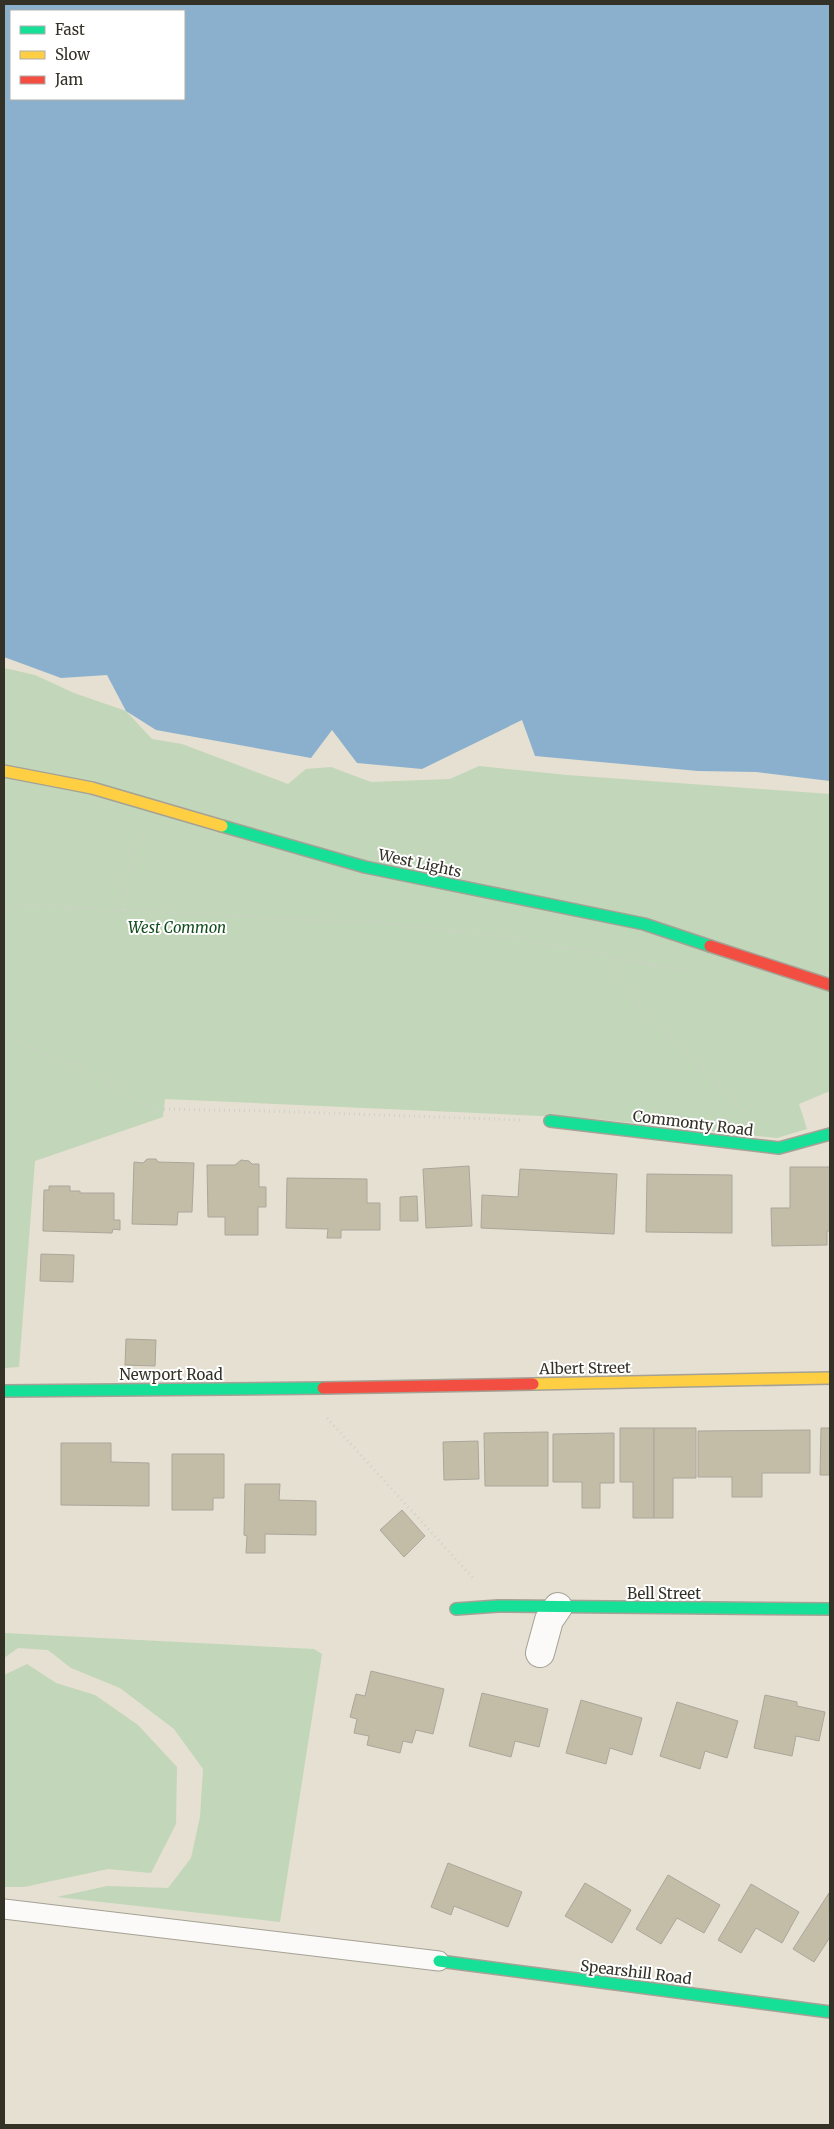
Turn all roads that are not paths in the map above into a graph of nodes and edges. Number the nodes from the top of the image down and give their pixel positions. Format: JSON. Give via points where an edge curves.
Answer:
{"nodes":[{"id":1,"x":4,"y":771,"type":"edge"},
{"id":2,"x":830,"y":985,"type":"edge"},
{"id":3,"x":550,"y":1121,"type":"road end"},
{"id":4,"x":830,"y":1134,"type":"edge"},
{"id":5,"x":830,"y":1378,"type":"edge"},
{"id":6,"x":339,"y":1388,"type":"joint"},
{"id":7,"x":4,"y":1391,"type":"edge"},
{"id":8,"x":558,"y":1607,"type":"junction"},
{"id":9,"x":456,"y":1608,"type":"dead end"},
{"id":10,"x":830,"y":1609,"type":"edge"},
{"id":11,"x":540,"y":1653,"type":"dead end"},
{"id":12,"x":4,"y":1909,"type":"edge"},
{"id":13,"x":439,"y":1961,"type":"joint"},
{"id":14,"x":830,"y":2012,"type":"edge"}],
"edges":[{"from":1,"to":2,"type":"street","name":"West Lights","via":[[92,788],[365,867],[644,924]]},
{"from":3,"to":4,"type":"street","name":"Commonty Road","via":[[779,1148]]},
{"from":5,"to":6,"type":"street","name":"Albert Street"},
{"from":6,"to":7,"type":"street","name":"Newport Road"},
{"from":8,"to":9,"type":"street","name":"Bell Street"},
{"from":8,"to":10,"type":"street","name":"Bell Street"},
{"from":8,"to":11,"type":"street","via":[[549,1620]]},
{"from":12,"to":13,"type":"lane"},
{"from":13,"to":14,"type":"street","name":"Spearshill Road"}]}
